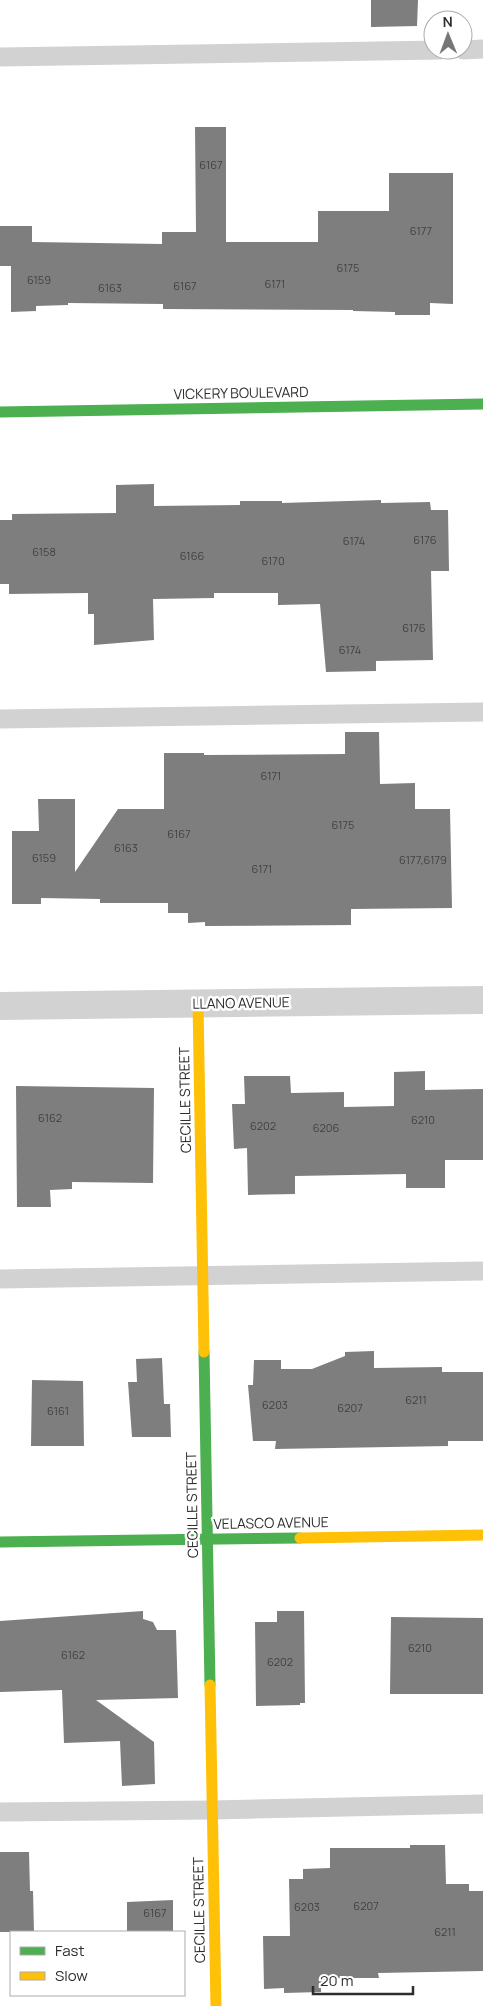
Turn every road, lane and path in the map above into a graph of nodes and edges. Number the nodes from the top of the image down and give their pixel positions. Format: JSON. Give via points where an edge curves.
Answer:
{"nodes":[{"id":1,"x":423,"y":50,"type":"edge"},
{"id":2,"x":0,"y":57,"type":"edge"},
{"id":3,"x":483,"y":404,"type":"edge"},
{"id":4,"x":0,"y":412,"type":"edge"},
{"id":5,"x":483,"y":712,"type":"edge"},
{"id":6,"x":0,"y":718,"type":"edge"},
{"id":7,"x":483,"y":1000,"type":"edge"},
{"id":8,"x":198,"y":1003,"type":"junction"},
{"id":9,"x":0,"y":1006,"type":"edge"},
{"id":10,"x":483,"y":1270,"type":"edge"},
{"id":11,"x":203,"y":1276,"type":"junction"},
{"id":12,"x":0,"y":1279,"type":"edge"},
{"id":13,"x":483,"y":1535,"type":"edge"},
{"id":14,"x":208,"y":1539,"type":"junction"},
{"id":15,"x":0,"y":1542,"type":"edge"},
{"id":16,"x":483,"y":1804,"type":"edge"},
{"id":17,"x":212,"y":1810,"type":"junction"},
{"id":18,"x":0,"y":1812,"type":"edge"},
{"id":19,"x":216,"y":2006,"type":"edge"}],
"edges":[{"from":1,"to":2,"type":"lane"},
{"from":3,"to":4,"type":"street","name":"VICKERY BOULEVARD"},
{"from":5,"to":6,"type":"lane"},
{"from":7,"to":8,"type":"street","name":"LLANO AVENUE"},
{"from":8,"to":9,"type":"street","name":"LLANO AVENUE"},
{"from":8,"to":11,"type":"street","name":"CECILLE STREET"},
{"from":10,"to":11,"type":"lane"},
{"from":11,"to":12,"type":"lane"},
{"from":11,"to":14,"type":"street","name":"CECILLE STREET"},
{"from":13,"to":14,"type":"street","name":"VELASCO AVENUE"},
{"from":14,"to":15,"type":"street","name":"VELASCO AVENUE"},
{"from":14,"to":17,"type":"street","name":"CECILLE STREET"},
{"from":16,"to":17,"type":"lane"},
{"from":17,"to":18,"type":"lane"},
{"from":17,"to":19,"type":"street","name":"CECILLE STREET"}]}
